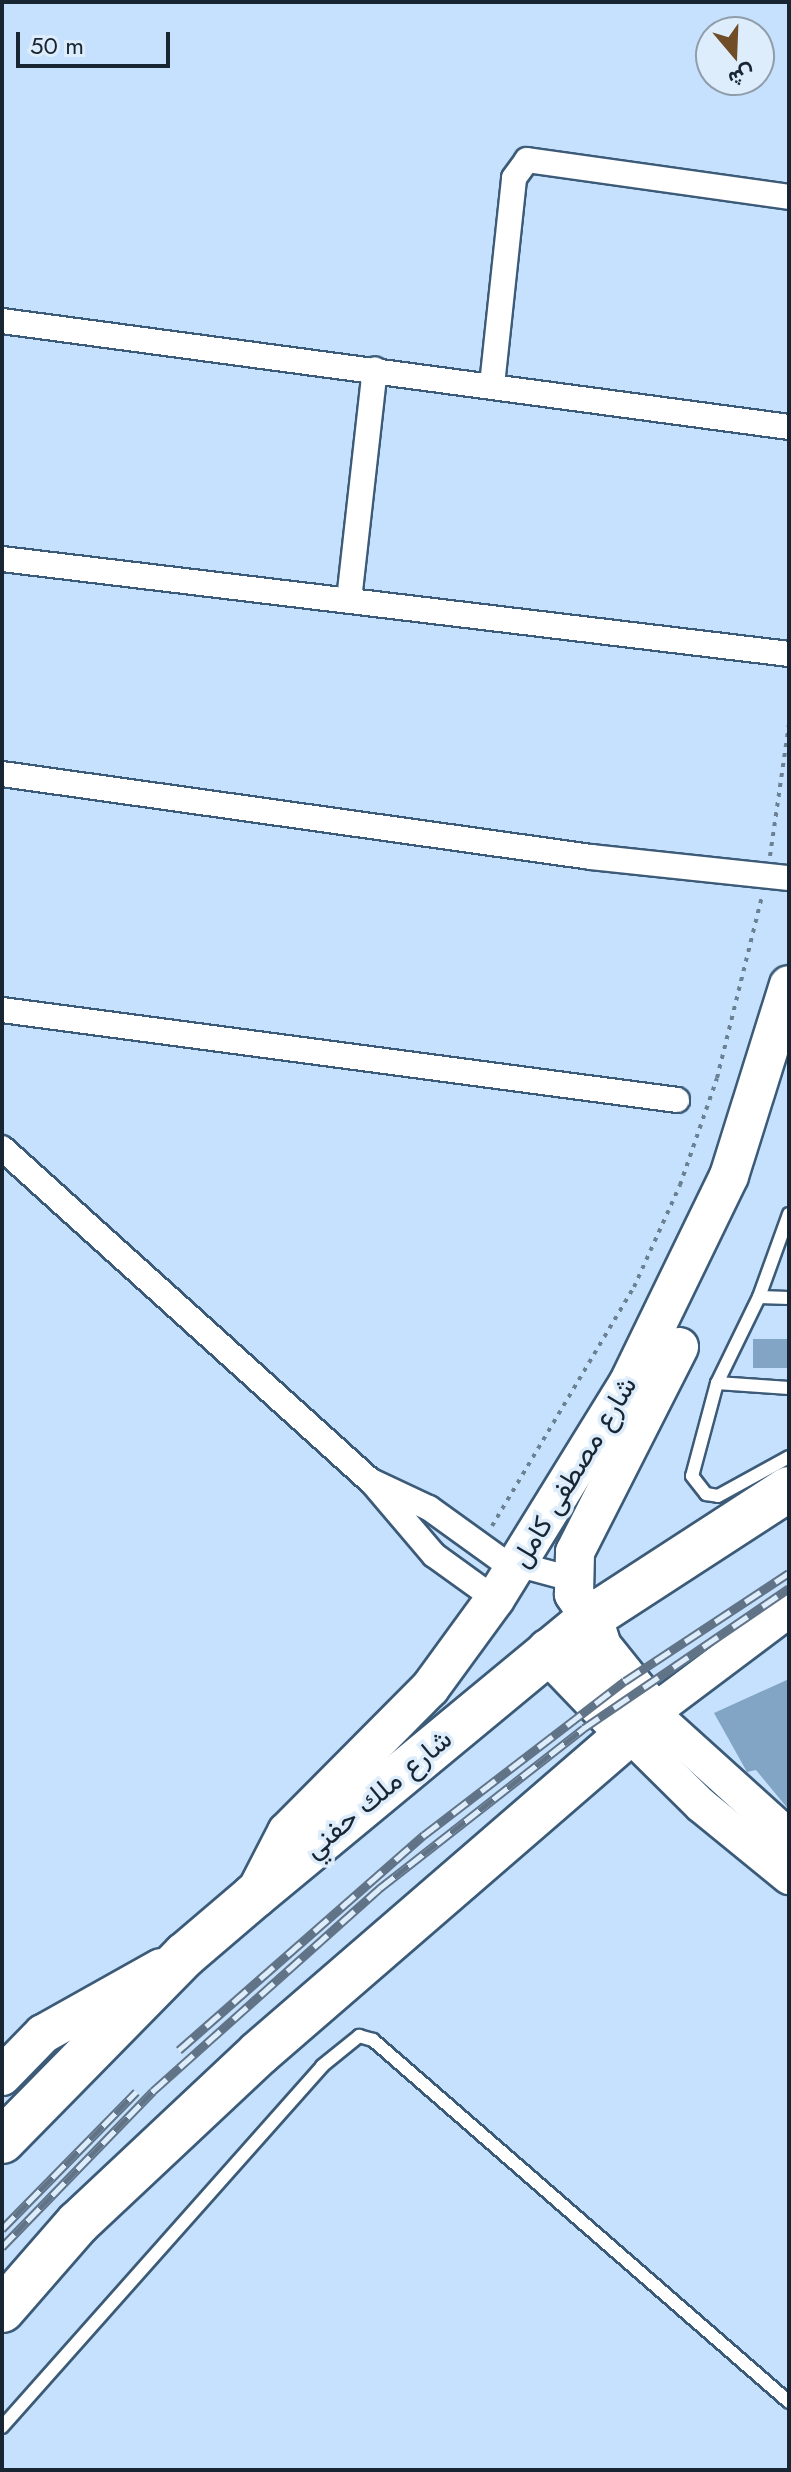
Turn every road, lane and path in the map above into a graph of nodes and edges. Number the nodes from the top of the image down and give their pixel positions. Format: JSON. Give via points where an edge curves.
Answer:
{"nodes":[{"id":1,"x":789,"y":197,"type":"edge"},
{"id":2,"x":2,"y":321,"type":"edge"},
{"id":3,"x":375,"y":369,"type":"junction"},
{"id":4,"x":492,"y":385,"type":"junction"},
{"id":5,"x":789,"y":427,"type":"edge"},
{"id":6,"x":2,"y":559,"type":"edge"},
{"id":7,"x":349,"y":600,"type":"junction"},
{"id":8,"x":789,"y":654,"type":"edge"},
{"id":9,"x":789,"y":724,"type":"edge"},
{"id":10,"x":2,"y":774,"type":"edge"},
{"id":11,"x":778,"y":876,"type":"edge"},
{"id":12,"x":789,"y":985,"type":"edge"},
{"id":13,"x":2,"y":1010,"type":"edge"},
{"id":14,"x":789,"y":1077,"type":"edge"},
{"id":15,"x":677,"y":1100,"type":"dead end"},
{"id":16,"x":2,"y":1148,"type":"edge"},
{"id":17,"x":789,"y":1214,"type":"edge"},
{"id":18,"x":786,"y":1233,"type":"edge"},
{"id":19,"x":759,"y":1297,"type":"junction"},
{"id":20,"x":789,"y":1298,"type":"edge"},
{"id":21,"x":717,"y":1383,"type":"junction"},
{"id":22,"x":789,"y":1388,"type":"edge"},
{"id":23,"x":789,"y":1457,"type":"edge"},
{"id":24,"x":371,"y":1481,"type":"junction"},
{"id":25,"x":789,"y":1489,"type":"edge"},
{"id":26,"x":789,"y":1520,"type":"edge"},
{"id":27,"x":495,"y":1556,"type":"junction"},
{"id":28,"x":477,"y":1587,"type":"junction"},
{"id":29,"x":789,"y":1610,"type":"edge"},
{"id":30,"x":576,"y":1633,"type":"junction"},
{"id":31,"x":640,"y":1723,"type":"junction"},
{"id":32,"x":786,"y":1860,"type":"edge"},
{"id":33,"x":254,"y":1896,"type":"junction"},
{"id":34,"x":185,"y":1955,"type":"junction"},
{"id":35,"x":2,"y":2076,"type":"edge"},
{"id":36,"x":2,"y":2141,"type":"edge"},
{"id":37,"x":2,"y":2310,"type":"edge"},
{"id":38,"x":789,"y":2402,"type":"edge"},
{"id":39,"x":2,"y":2427,"type":"edge"}],
"edges":[{"from":1,"to":4,"type":"street","via":[[527,160],[514,178]]},
{"from":2,"to":3,"type":"street"},
{"from":3,"to":4,"type":"street"},
{"from":3,"to":7,"type":"street"},
{"from":4,"to":5,"type":"street"},
{"from":6,"to":7,"type":"street"},
{"from":7,"to":8,"type":"street"},
{"from":9,"to":11,"type":"path"},
{"from":10,"to":11,"type":"street","via":[[591,857]]},
{"from":11,"to":27,"type":"path","via":[[686,1171],[634,1287]]},
{"from":12,"to":27,"type":"main road","name":"شارع مصطفى كامل","via":[[755,1104],[699,1247],[628,1384]]},
{"from":13,"to":15,"type":"street"},
{"from":14,"to":30,"type":"main road","name":"شارع مصطفى كامل","via":[[738,1221],[588,1517]]},
{"from":16,"to":24,"type":"street"},
{"from":17,"to":18,"type":"lane"},
{"from":18,"to":19,"type":"lane"},
{"from":19,"to":20,"type":"lane"},
{"from":19,"to":21,"type":"lane"},
{"from":21,"to":22,"type":"lane"},
{"from":21,"to":23,"type":"lane","via":[[692,1476],[697,1487],[718,1496]]},
{"from":24,"to":27,"type":"street","via":[[429,1508]]},
{"from":24,"to":28,"type":"street","via":[[410,1532]]},
{"from":25,"to":30,"type":"highway","name":"شارع ملك حفني"},
{"from":26,"to":30,"type":"highway","name":"شارع ملك حفني"},
{"from":27,"to":28,"type":"main road","name":"شارع مصطفى كامل"},
{"from":27,"to":30,"type":"street"},
{"from":28,"to":33,"type":"main road","name":"شارع مصطفى كامل","via":[[430,1688],[287,1832]]},
{"from":29,"to":31,"type":"street"},
{"from":30,"to":31,"type":"highway"},
{"from":30,"to":33,"type":"highway","name":"شارع ملك حفني"},
{"from":31,"to":32,"type":"street"},
{"from":31,"to":37,"type":"highway","via":[[259,2053],[78,2223]]},
{"from":33,"to":34,"type":"highway","name":"شارع ملك حفني"},
{"from":34,"to":35,"type":"main road","via":[[43,2034]]},
{"from":34,"to":36,"type":"highway","name":"شارع ملك حفني"},
{"from":38,"to":39,"type":"lane","via":[[373,2040],[359,2036],[322,2066]]}]}
